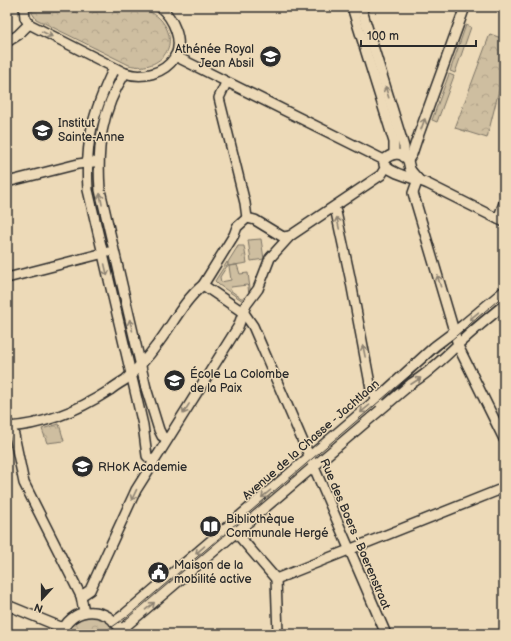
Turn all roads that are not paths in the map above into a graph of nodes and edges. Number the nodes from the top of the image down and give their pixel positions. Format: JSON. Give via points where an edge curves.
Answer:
{"nodes":[{"id":1,"x":24,"y":7,"type":"edge"},
{"id":2,"x":160,"y":7,"type":"edge"},
{"id":3,"x":352,"y":7,"type":"edge"},
{"id":4,"x":360,"y":7,"type":"edge"},
{"id":5,"x":465,"y":7,"type":"edge"},
{"id":6,"x":29,"y":24,"type":"junction"},
{"id":7,"x":7,"y":42,"type":"edge"},
{"id":8,"x":175,"y":56,"type":"junction"},
{"id":9,"x":114,"y":68,"type":"junction"},
{"id":10,"x":125,"y":73,"type":"junction"},
{"id":11,"x":226,"y":83,"type":"junction"},
{"id":12,"x":402,"y":157,"type":"junction"},
{"id":13,"x":98,"y":162,"type":"junction"},
{"id":14,"x":87,"y":163,"type":"junction"},
{"id":15,"x":385,"y":164,"type":"junction"},
{"id":16,"x":408,"y":172,"type":"junction"},
{"id":17,"x":418,"y":180,"type":"junction"},
{"id":18,"x":7,"y":182,"type":"edge"},
{"id":19,"x":504,"y":203,"type":"edge"},
{"id":20,"x":333,"y":208,"type":"junction"},
{"id":21,"x":246,"y":218,"type":"junction"},
{"id":22,"x":501,"y":220,"type":"edge"},
{"id":23,"x":290,"y":236,"type":"junction"},
{"id":24,"x":114,"y":251,"type":"junction"},
{"id":25,"x":103,"y":254,"type":"junction"},
{"id":26,"x":7,"y":278,"type":"edge"},
{"id":27,"x":203,"y":285,"type":"junction"},
{"id":28,"x":504,"y":291,"type":"edge"},
{"id":29,"x":504,"y":305,"type":"edge"},
{"id":30,"x":244,"y":313,"type":"junction"},
{"id":31,"x":454,"y":332,"type":"junction"},
{"id":32,"x":458,"y":344,"type":"junction"},
{"id":33,"x":141,"y":363,"type":"junction"},
{"id":34,"x":131,"y":373,"type":"junction"},
{"id":35,"x":377,"y":399,"type":"junction"},
{"id":36,"x":384,"y":407,"type":"junction"},
{"id":37,"x":8,"y":425,"type":"edge"},
{"id":38,"x":167,"y":439,"type":"junction"},
{"id":39,"x":504,"y":439,"type":"edge"},
{"id":40,"x":309,"y":457,"type":"junction"},
{"id":41,"x":153,"y":461,"type":"junction"},
{"id":42,"x":313,"y":467,"type":"junction"},
{"id":43,"x":504,"y":488,"type":"edge"},
{"id":44,"x":230,"y":525,"type":"junction"},
{"id":45,"x":236,"y":533,"type":"junction"},
{"id":46,"x":349,"y":550,"type":"junction"},
{"id":47,"x":276,"y":579,"type":"junction"},
{"id":48,"x":81,"y":596,"type":"junction"},
{"id":49,"x":7,"y":605,"type":"edge"},
{"id":50,"x":84,"y":612,"type":"junction"},
{"id":51,"x":114,"y":622,"type":"junction"},
{"id":52,"x":62,"y":631,"type":"edge"},
{"id":53,"x":121,"y":633,"type":"edge"},
{"id":54,"x":278,"y":634,"type":"edge"},
{"id":55,"x":386,"y":634,"type":"edge"}],
"edges":[{"from":1,"to":6,"type":"street","via":[[25,18]]},
{"from":2,"to":8,"type":"street","via":[[174,25],[178,43]]},
{"from":3,"to":12,"type":"street","via":[[394,142]]},
{"from":12,"to":4,"type":"street","one_way":true,"via":[[404,147]]},
{"from":12,"to":5,"type":"street","one_way":true,"via":[[412,154]]},
{"from":6,"to":7,"type":"street","via":[[18,36]]},
{"from":6,"to":9,"type":"street","one_way":true},
{"from":8,"to":10,"type":"street","via":[[155,73],[139,76]]},
{"from":8,"to":11,"type":"street"},
{"from":9,"to":10,"type":"street"},
{"from":9,"to":14,"type":"street","via":[[93,120]]},
{"from":10,"to":13,"type":"street","via":[[106,114]]},
{"from":11,"to":15,"type":"street"},
{"from":11,"to":21,"type":"street","via":[[219,98],[245,203]]},
{"from":12,"to":15,"type":"street","via":[[387,157]]},
{"from":12,"to":16,"type":"street"},
{"from":13,"to":14,"type":"street"},
{"from":24,"to":13,"type":"street","one_way":true,"via":[[102,205]]},
{"from":14,"to":18,"type":"street"},
{"from":14,"to":25,"type":"street","via":[[88,190]]},
{"from":15,"to":16,"type":"street"},
{"from":15,"to":20,"type":"street","via":[[381,175]]},
{"from":16,"to":17,"type":"street"},
{"from":17,"to":22,"type":"street"},
{"from":31,"to":17,"type":"street","one_way":true,"via":[[413,193]]},
{"from":19,"to":22,"type":"street"},
{"from":20,"to":23,"type":"street"},
{"from":35,"to":20,"type":"street","one_way":true,"via":[[371,389],[350,277]]},
{"from":21,"to":23,"type":"street","via":[[255,220],[283,236]]},
{"from":21,"to":27,"type":"street","via":[[237,227]]},
{"from":23,"to":30,"type":"street","via":[[270,258],[258,289]]},
{"from":24,"to":25,"type":"street"},
{"from":33,"to":24,"type":"street","one_way":true},
{"from":25,"to":26,"type":"street"},
{"from":25,"to":34,"type":"street","one_way":true},
{"from":27,"to":30,"type":"street"},
{"from":27,"to":33,"type":"street","via":[[193,293]]},
{"from":28,"to":31,"type":"street","name":"Avenue de la Chasse - Jachtlaan","one_way":true},
{"from":29,"to":32,"type":"street","name":"Avenue de la Chasse - Jachtlaan"},
{"from":30,"to":38,"type":"street","one_way":true,"via":[[238,327]]},
{"from":30,"to":40,"type":"street","name":"Rue des Boers - Boerenstraat","via":[[253,326]]},
{"from":31,"to":32,"type":"street"},
{"from":31,"to":35,"type":"street","name":"Avenue de la Chasse - Jachtlaan"},
{"from":36,"to":32,"type":"street","name":"Avenue de la Chasse - Jachtlaan","one_way":true},
{"from":32,"to":39,"type":"street"},
{"from":33,"to":34,"type":"street"},
{"from":33,"to":38,"type":"street","via":[[154,419],[158,430]]},
{"from":34,"to":37,"type":"street","via":[[96,399],[74,410],[19,426]]},
{"from":34,"to":41,"type":"street","via":[[147,456]]},
{"from":35,"to":36,"type":"street"},
{"from":35,"to":40,"type":"street","name":"Avenue de la Chasse - Jachtlaan","one_way":true},
{"from":36,"to":42,"type":"street","name":"Avenue de la Chasse - Jachtlaan"},
{"from":37,"to":48,"type":"street","via":[[14,434],[24,483]]},
{"from":38,"to":41,"type":"street"},
{"from":40,"to":42,"type":"street","name":"Rue des Boers - Boerenstraat"},
{"from":40,"to":44,"type":"street","name":"Avenue de la Chasse - Jachtlaan","one_way":true},
{"from":41,"to":48,"type":"street","one_way":true,"via":[[136,490],[90,590]]},
{"from":42,"to":45,"type":"street","name":"Avenue de la Chasse - Jachtlaan"},
{"from":42,"to":46,"type":"street","name":"Rue des Boers - Boerenstraat"},
{"from":43,"to":46,"type":"street"},
{"from":44,"to":45,"type":"street"},
{"from":44,"to":51,"type":"street","name":"Avenue de la Chasse - Jachtlaan","one_way":true},
{"from":45,"to":47,"type":"street"},
{"from":53,"to":45,"type":"street","name":"Avenue de la Chasse - Jachtlaan","one_way":true},
{"from":46,"to":47,"type":"street"},
{"from":46,"to":55,"type":"street","name":"Rue des Boers - Boerenstraat"},
{"from":47,"to":54,"type":"street"},
{"from":48,"to":50,"type":"street"},
{"from":49,"to":52,"type":"street"},
{"from":50,"to":51,"type":"street","via":[[99,612]]},
{"from":50,"to":52,"type":"street","via":[[72,618]]},
{"from":51,"to":53,"type":"street"}]}
